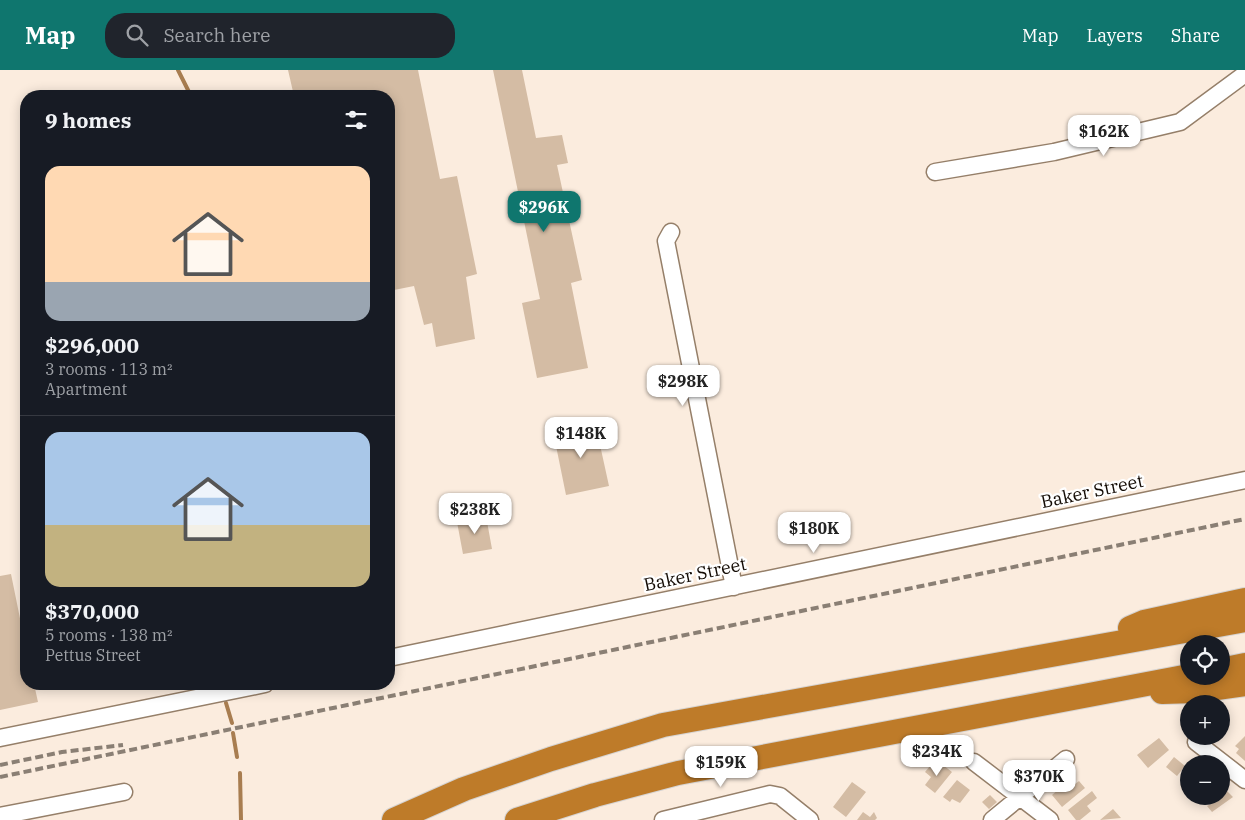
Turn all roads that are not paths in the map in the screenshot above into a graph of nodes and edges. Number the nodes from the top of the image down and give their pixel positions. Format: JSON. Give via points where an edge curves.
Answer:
{"nodes":[{"id":1,"x":1245,"y":74,"type":"edge"},
{"id":2,"x":935,"y":172,"type":"dead end"},
{"id":3,"x":671,"y":232,"type":"dead end"},
{"id":4,"x":1245,"y":480,"type":"edge"},
{"id":5,"x":734,"y":587,"type":"junction"},
{"id":6,"x":1245,"y":600,"type":"edge"},
{"id":7,"x":1245,"y":620,"type":"edge"},
{"id":8,"x":1089,"y":648,"type":"junction"},
{"id":9,"x":395,"y":657,"type":"edge"},
{"id":10,"x":1245,"y":665,"type":"edge"},
{"id":11,"x":1230,"y":668,"type":"edge"},
{"id":12,"x":1180,"y":678,"type":"edge"},
{"id":13,"x":1245,"y":684,"type":"edge"},
{"id":14,"x":235,"y":690,"type":"edge"},
{"id":15,"x":1095,"y":693,"type":"junction"},
{"id":16,"x":0,"y":738,"type":"edge"},
{"id":17,"x":1200,"y":745,"type":"edge"},
{"id":18,"x":1066,"y":759,"type":"dead end"},
{"id":19,"x":974,"y":762,"type":"dead end"},
{"id":20,"x":1245,"y":780,"type":"edge"},
{"id":21,"x":124,"y":792,"type":"dead end"},
{"id":22,"x":1021,"y":797,"type":"junction"},
{"id":23,"x":0,"y":816,"type":"edge"},
{"id":24,"x":394,"y":820,"type":"edge"},
{"id":25,"x":517,"y":820,"type":"edge"},
{"id":26,"x":663,"y":820,"type":"edge"},
{"id":27,"x":810,"y":820,"type":"edge"},
{"id":28,"x":992,"y":820,"type":"edge"},
{"id":29,"x":1050,"y":820,"type":"edge"}],
"edges":[{"from":1,"to":2,"type":"street","via":[[1180,122],[1054,152]]},
{"from":3,"to":5,"type":"street","via":[[666,241]]},
{"from":4,"to":5,"type":"street","name":"Baker Street"},
{"from":5,"to":9,"type":"street","name":"Baker Street"},
{"from":6,"to":8,"type":"highway","via":[[1144,622]]},
{"from":7,"to":8,"type":"highway"},
{"from":8,"to":24,"type":"highway","via":[[663,725],[464,789]]},
{"from":10,"to":11,"type":"highway"},
{"from":12,"to":15,"type":"highway"},
{"from":13,"to":15,"type":"highway","via":[[1197,691]]},
{"from":14,"to":16,"type":"street"},
{"from":15,"to":25,"type":"highway","via":[[678,773]]},
{"from":17,"to":20,"type":"street"},
{"from":18,"to":22,"type":"street"},
{"from":19,"to":22,"type":"street"},
{"from":21,"to":23,"type":"street"},
{"from":22,"to":28,"type":"street"},
{"from":22,"to":29,"type":"street"},
{"from":26,"to":27,"type":"street","via":[[770,794],[780,796]]}]}
